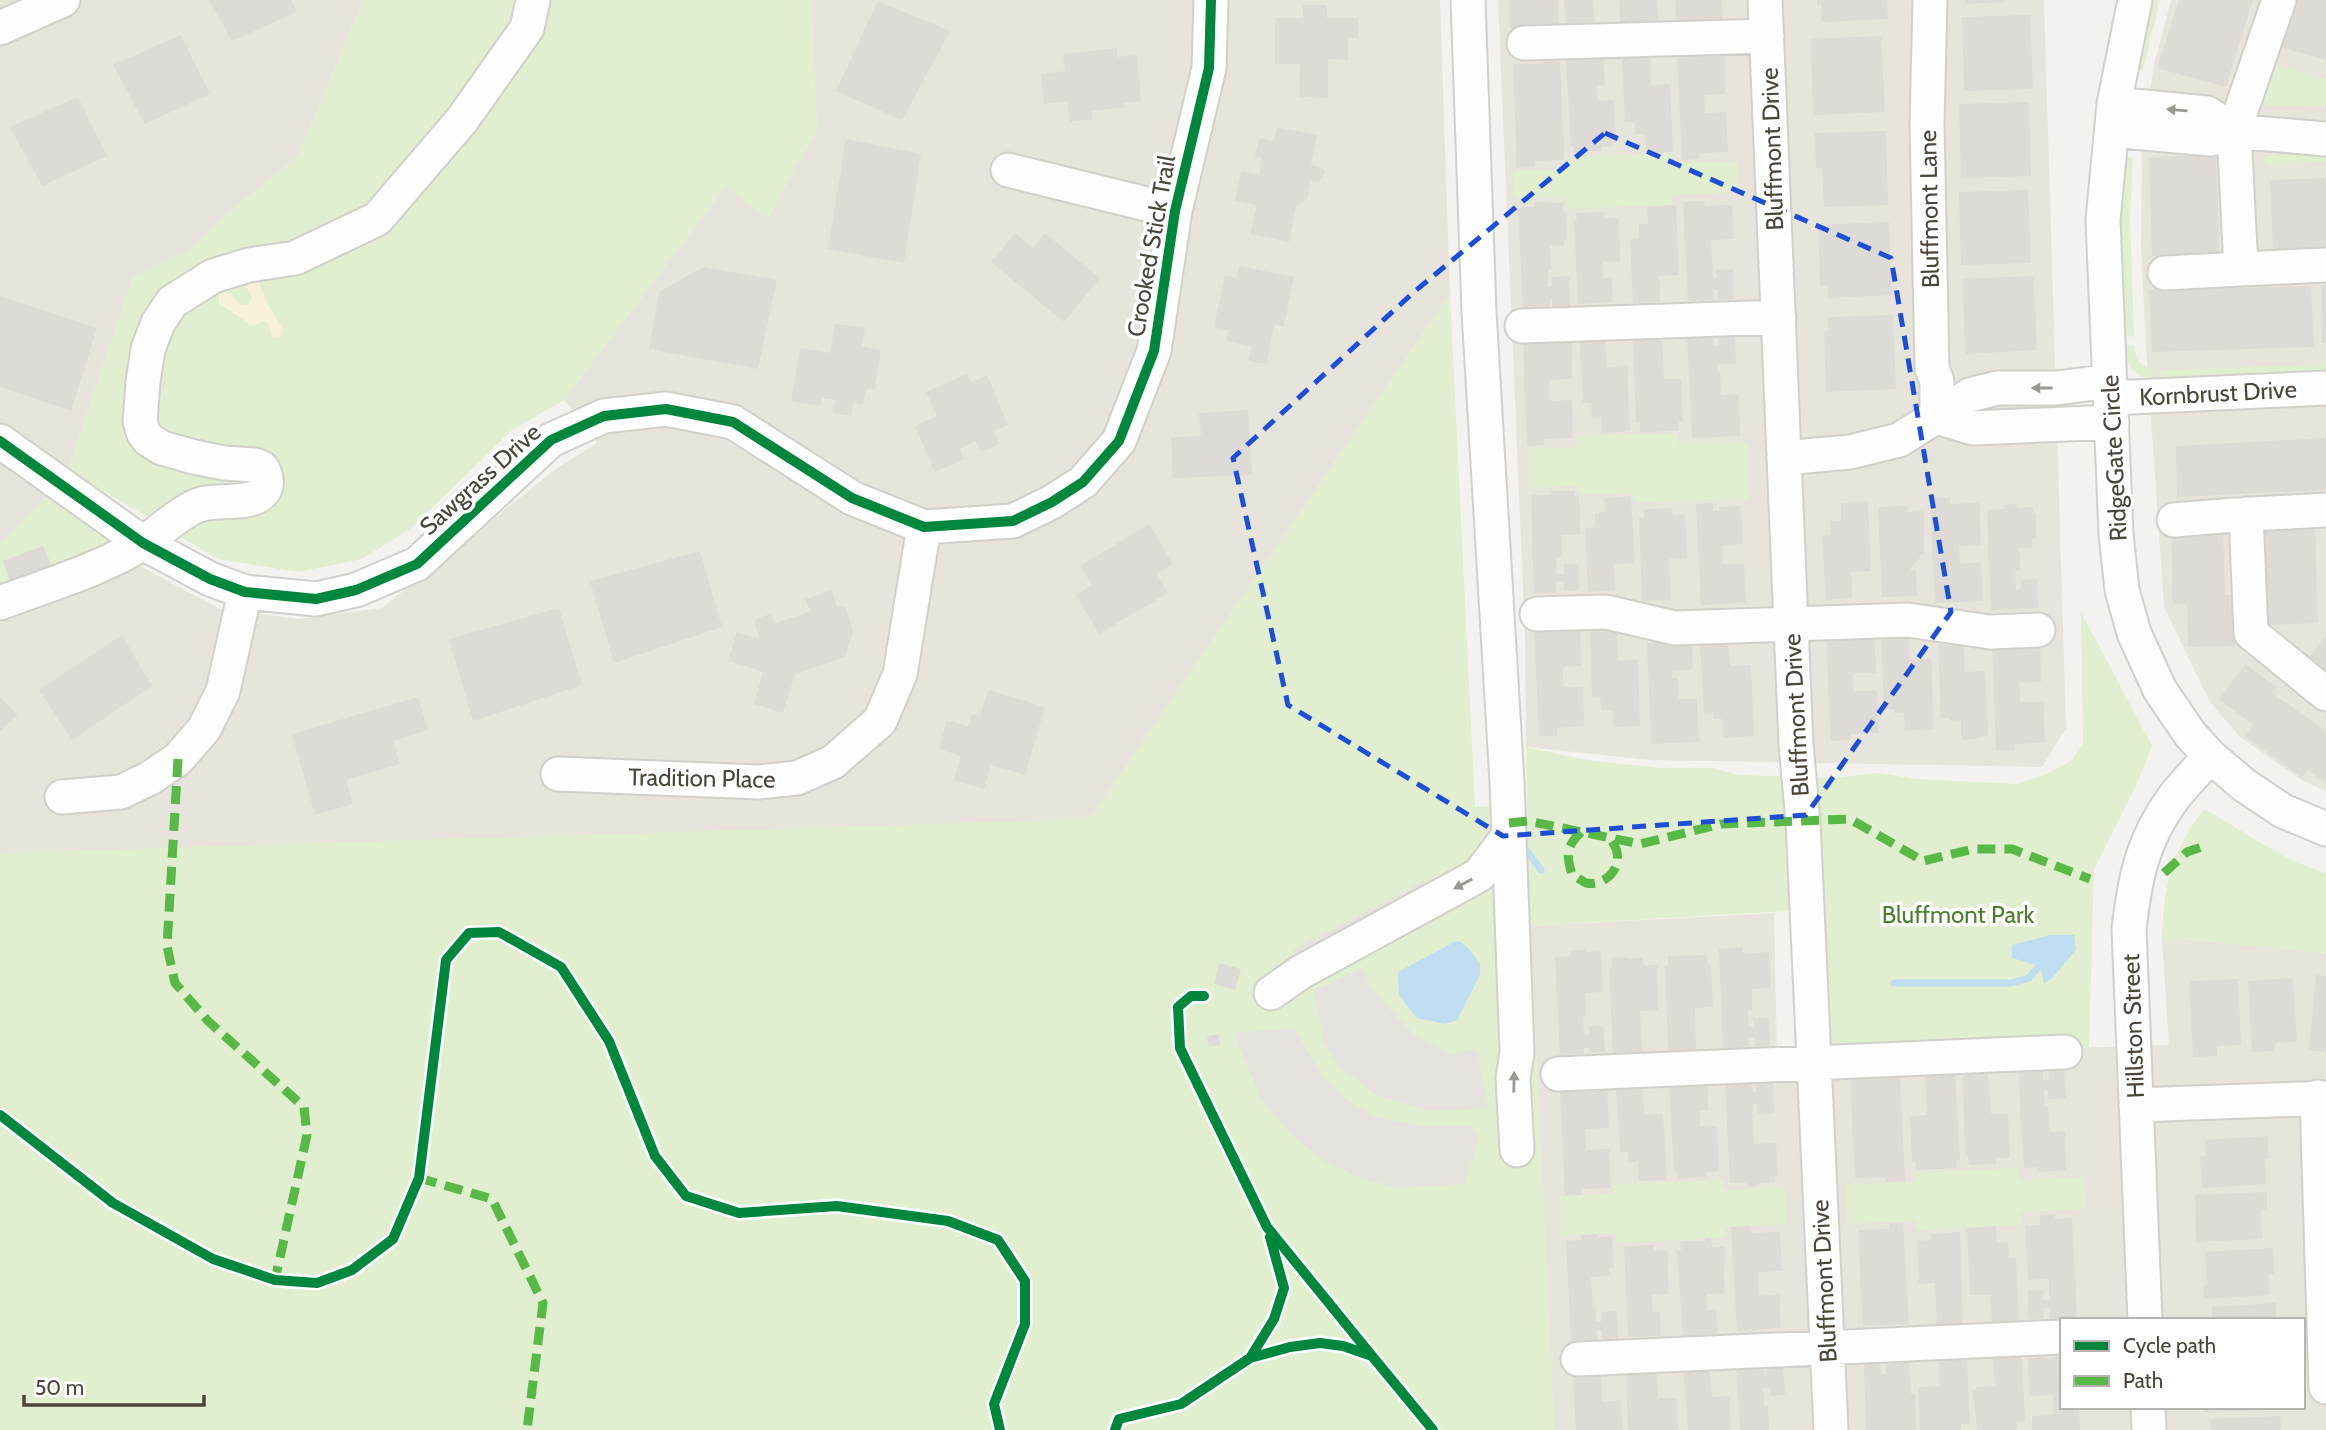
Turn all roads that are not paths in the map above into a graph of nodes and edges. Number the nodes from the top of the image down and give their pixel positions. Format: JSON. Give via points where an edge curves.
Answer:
{"nodes":[{"id":1,"x":63,"y":0,"type":"edge"},
{"id":2,"x":533,"y":0,"type":"edge"},
{"id":3,"x":1210,"y":0,"type":"edge"},
{"id":4,"x":1468,"y":0,"type":"edge"},
{"id":5,"x":1765,"y":0,"type":"edge"},
{"id":6,"x":1930,"y":0,"type":"edge"},
{"id":7,"x":2135,"y":0,"type":"edge"},
{"id":8,"x":2279,"y":0,"type":"edge"},
{"id":9,"x":0,"y":28,"type":"edge"},
{"id":10,"x":1767,"y":36,"type":"junction"},
{"id":11,"x":1524,"y":44,"type":"dead end"},
{"id":12,"x":2113,"y":117,"type":"junction"},
{"id":13,"x":2234,"y":131,"type":"junction"},
{"id":14,"x":2326,"y":139,"type":"edge"},
{"id":15,"x":1008,"y":170,"type":"dead end"},
{"id":16,"x":1175,"y":211,"type":"junction"},
{"id":17,"x":2326,"y":265,"type":"edge"},
{"id":18,"x":2241,"y":269,"type":"junction"},
{"id":19,"x":2165,"y":273,"type":"dead end"},
{"id":20,"x":1779,"y":317,"type":"junction"},
{"id":21,"x":1522,"y":327,"type":"dead end"},
{"id":22,"x":2326,"y":388,"type":"edge"},
{"id":23,"x":2111,"y":400,"type":"junction"},
{"id":24,"x":1937,"y":417,"type":"junction"},
{"id":25,"x":0,"y":441,"type":"edge"},
{"id":26,"x":1784,"y":458,"type":"junction"},
{"id":27,"x":1083,"y":482,"type":"joint"},
{"id":28,"x":2326,"y":510,"type":"edge"},
{"id":29,"x":2246,"y":514,"type":"junction"},
{"id":30,"x":2174,"y":520,"type":"dead end"},
{"id":31,"x":924,"y":527,"type":"junction"},
{"id":32,"x":143,"y":543,"type":"junction"},
{"id":33,"x":245,"y":592,"type":"junction"},
{"id":34,"x":0,"y":603,"type":"edge"},
{"id":35,"x":1537,"y":614,"type":"dead end"},
{"id":36,"x":1791,"y":624,"type":"junction"},
{"id":37,"x":2038,"y":631,"type":"dead end"},
{"id":38,"x":2326,"y":694,"type":"edge"},
{"id":39,"x":2210,"y":756,"type":"junction"},
{"id":40,"x":558,"y":774,"type":"dead end"},
{"id":41,"x":62,"y":797,"type":"dead end"},
{"id":42,"x":2326,"y":829,"type":"edge"},
{"id":43,"x":1509,"y":835,"type":"junction"},
{"id":44,"x":1270,"y":993,"type":"dead end"},
{"id":45,"x":2065,"y":1052,"type":"dead end"},
{"id":46,"x":1814,"y":1064,"type":"junction"},
{"id":47,"x":1558,"y":1074,"type":"dead end"},
{"id":48,"x":2322,"y":1098,"type":"edge"},
{"id":49,"x":2136,"y":1105,"type":"junction"},
{"id":50,"x":1517,"y":1150,"type":"dead end"},
{"id":51,"x":2145,"y":1318,"type":"edge"},
{"id":52,"x":2060,"y":1336,"type":"edge"},
{"id":53,"x":1827,"y":1347,"type":"junction"},
{"id":54,"x":1578,"y":1359,"type":"dead end"},
{"id":55,"x":2326,"y":1387,"type":"edge"},
{"id":56,"x":2148,"y":1409,"type":"edge"},
{"id":57,"x":1832,"y":1430,"type":"edge"},
{"id":58,"x":2149,"y":1430,"type":"edge"}],
"edges":[{"from":1,"to":9,"type":"street"},
{"from":2,"to":32,"type":"street","via":[[527,27],[462,120],[377,219],[295,258],[213,276],[172,302],[148,349],[140,421],[143,432],[162,447],[194,457],[255,465],[262,468],[267,481],[266,489],[252,499],[212,501],[184,511]]},
{"from":3,"to":16,"type":"street","name":"Crooked Stick Trail","via":[[1209,68]]},
{"from":4,"to":43,"type":"street","via":[[1479,312]]},
{"from":5,"to":10,"type":"street","name":"Bluffmont Drive"},
{"from":6,"to":24,"type":"street","name":"Bluffmont Lane","via":[[1927,138]]},
{"from":7,"to":12,"type":"street","name":"RidgeGate Circle"},
{"from":8,"to":13,"type":"street"},
{"from":10,"to":11,"type":"street"},
{"from":10,"to":20,"type":"street","name":"Bluffmont Drive"},
{"from":12,"to":13,"type":"street","via":[[2210,139]]},
{"from":12,"to":23,"type":"street","name":"RidgeGate Circle","via":[[2104,220]]},
{"from":13,"to":14,"type":"street"},
{"from":13,"to":18,"type":"street"},
{"from":15,"to":16,"type":"street"},
{"from":16,"to":27,"type":"street","name":"Crooked Stick Trail","via":[[1154,351],[1119,441]]},
{"from":17,"to":18,"type":"street"},
{"from":18,"to":19,"type":"street"},
{"from":20,"to":21,"type":"street"},
{"from":20,"to":26,"type":"street","name":"Bluffmont Drive"},
{"from":22,"to":23,"type":"street","name":"Kornbrust Drive"},
{"from":23,"to":24,"type":"street","name":"Kornbrust Drive","via":[[1973,428]]},
{"from":23,"to":39,"type":"street","name":"RidgeGate Circle","via":[[2122,590],[2134,633],[2160,690]]},
{"from":24,"to":26,"type":"street","via":[[1899,440],[1850,452]]},
{"from":25,"to":32,"type":"street","name":"Sawgrass Drive"},
{"from":26,"to":36,"type":"street","name":"Bluffmont Drive"},
{"from":27,"to":31,"type":"street","name":"Sawgrass Drive","via":[[1013,521]]},
{"from":28,"to":29,"type":"street"},
{"from":29,"to":30,"type":"street"},
{"from":29,"to":38,"type":"street","via":[[2251,633]]},
{"from":31,"to":33,"type":"street","name":"Sawgrass Drive","via":[[852,498],[733,422],[666,410],[604,416],[551,440],[418,564],[356,590],[316,599]]},
{"from":31,"to":40,"type":"street","name":"Tradition Place","via":[[900,674],[880,721],[833,762],[797,778],[759,782]]},
{"from":32,"to":33,"type":"street","name":"Sawgrass Drive"},
{"from":32,"to":34,"type":"street"},
{"from":33,"to":41,"type":"street","via":[[223,691],[204,729],[178,759],[121,792]]},
{"from":35,"to":36,"type":"street","via":[[1606,612],[1675,628]]},
{"from":36,"to":37,"type":"street","via":[[1908,620],[1990,632]]},
{"from":36,"to":46,"type":"street","name":"Bluffmont Drive"},
{"from":39,"to":42,"type":"street","name":"RidgeGate Circle","via":[[2283,811]]},
{"from":39,"to":49,"type":"street","name":"Hillston Street","via":[[2174,797],[2148,840],[2135,881],[2129,929]]},
{"from":43,"to":44,"type":"street","one_way":true,"via":[[1479,875]]},
{"from":50,"to":43,"type":"street","one_way":true},
{"from":45,"to":46,"type":"street"},
{"from":46,"to":47,"type":"street"},
{"from":46,"to":53,"type":"street","name":"Bluffmont Drive"},
{"from":48,"to":49,"type":"street"},
{"from":48,"to":55,"type":"street"},
{"from":49,"to":51,"type":"street","name":"Hillston Street"},
{"from":52,"to":53,"type":"street"},
{"from":53,"to":54,"type":"street"},
{"from":53,"to":57,"type":"street","name":"Bluffmont Drive"},
{"from":56,"to":58,"type":"street"}]}
